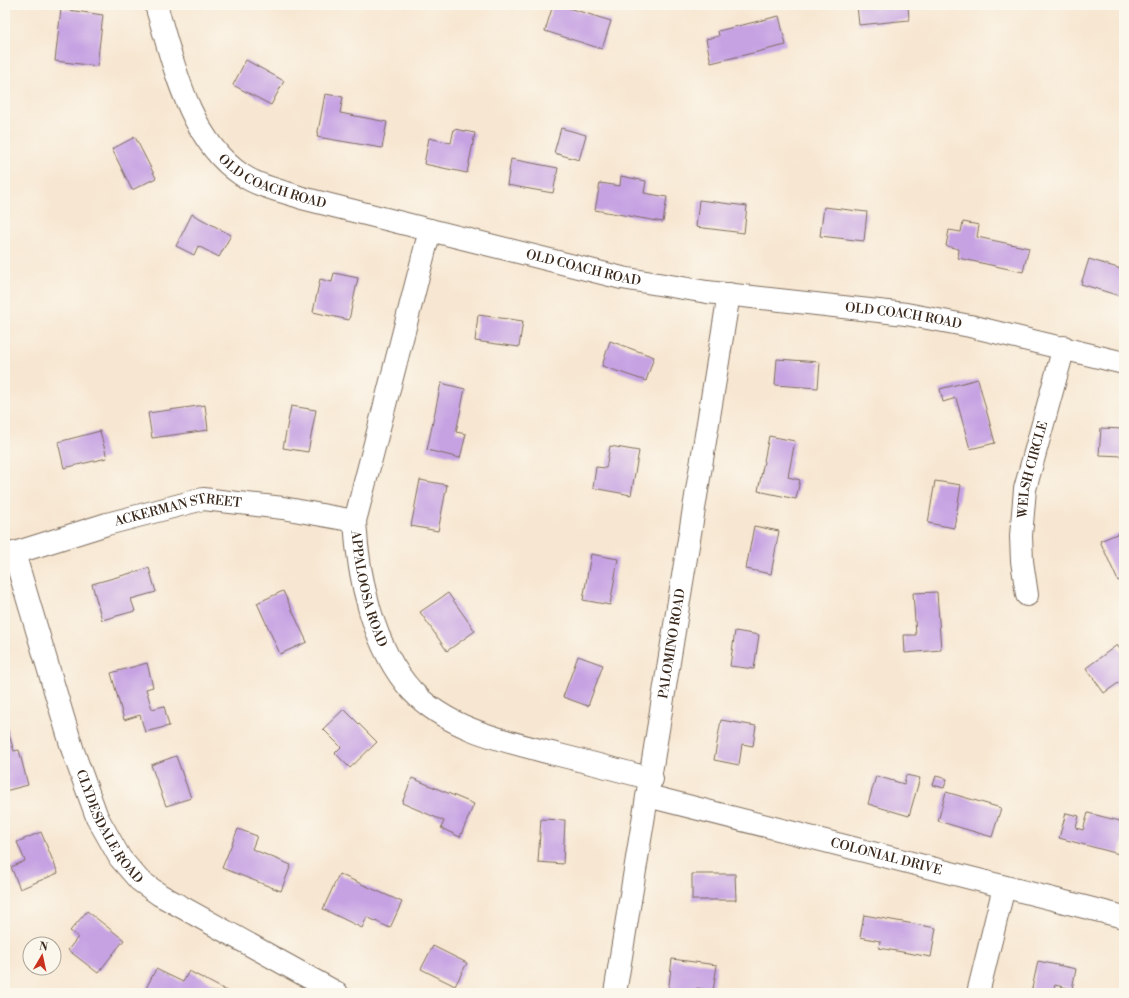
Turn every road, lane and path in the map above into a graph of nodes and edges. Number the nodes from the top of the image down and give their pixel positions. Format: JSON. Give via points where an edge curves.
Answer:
{"nodes":[{"id":1,"x":156,"y":5,"type":"edge"},
{"id":2,"x":430,"y":230,"type":"junction"},
{"id":3,"x":729,"y":294,"type":"junction"},
{"id":4,"x":1064,"y":347,"type":"junction"},
{"id":5,"x":1124,"y":363,"type":"edge"},
{"id":6,"x":355,"y":521,"type":"junction"},
{"id":7,"x":9,"y":555,"type":"edge"},
{"id":8,"x":1027,"y":595,"type":"dead end"},
{"id":9,"x":650,"y":787,"type":"junction"},
{"id":10,"x":1004,"y":887,"type":"junction"},
{"id":11,"x":1124,"y":917,"type":"edge"},
{"id":12,"x":337,"y":993,"type":"edge"},
{"id":13,"x":615,"y":993,"type":"edge"},
{"id":14,"x":978,"y":993,"type":"edge"}],
"edges":[{"from":1,"to":2,"type":"street","name":"OLD COACH ROAD","via":[[183,94],[194,116],[222,158],[242,176],[302,198]]},
{"from":2,"to":3,"type":"street","name":"OLD COACH ROAD","via":[[622,278]]},
{"from":2,"to":6,"type":"street","name":"APPALOOSA ROAD"},
{"from":3,"to":4,"type":"street","name":"OLD COACH ROAD","via":[[906,314]]},
{"from":3,"to":9,"type":"street","name":"PALOMINO ROAD"},
{"from":4,"to":5,"type":"street","name":"OLD COACH ROAD"},
{"from":4,"to":8,"type":"street","name":"WELSH CIRCLE","via":[[1025,489],[1021,536]]},
{"from":6,"to":7,"type":"street","name":"ACKERMAN STREET","via":[[283,508],[203,499],[107,524]]},
{"from":6,"to":9,"type":"street","name":"APPALOOSA ROAD","via":[[357,556],[364,593],[386,650],[412,691],[435,710],[463,726]]},
{"from":7,"to":12,"type":"street","name":"CLYDESDALE ROAD","via":[[73,751],[97,816],[120,858],[139,880],[160,896]]},
{"from":9,"to":10,"type":"street","name":"COLONIAL DRIVE"},
{"from":9,"to":13,"type":"street","name":"PALOMINO ROAD"},
{"from":10,"to":11,"type":"street","name":"COLONIAL DRIVE"},
{"from":10,"to":14,"type":"street"}]}
